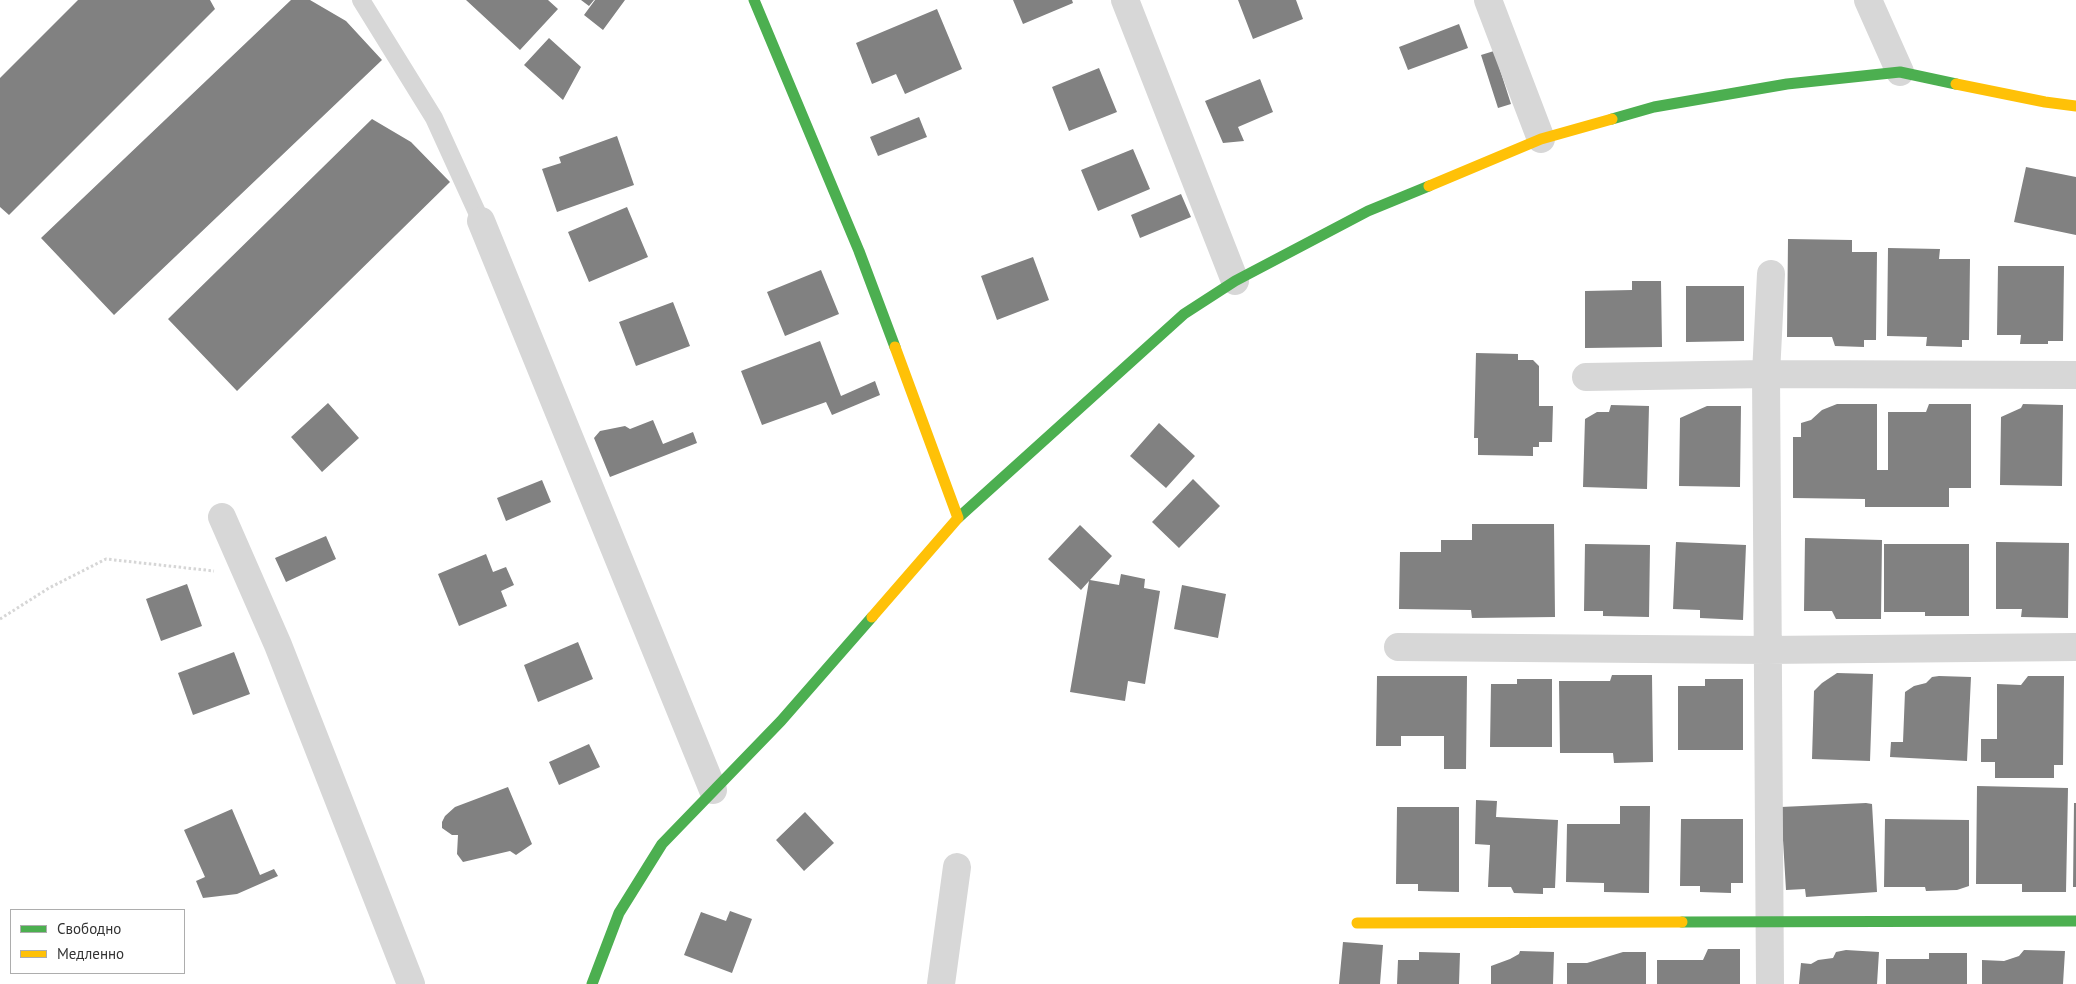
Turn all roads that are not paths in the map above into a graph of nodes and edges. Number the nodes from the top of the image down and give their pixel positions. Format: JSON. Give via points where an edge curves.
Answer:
{"nodes":[{"id":1,"x":361,"y":0,"type":"edge"},
{"id":2,"x":754,"y":0,"type":"edge"},
{"id":3,"x":1124,"y":0,"type":"edge"},
{"id":4,"x":1488,"y":0,"type":"edge"},
{"id":5,"x":1868,"y":0,"type":"edge"},
{"id":6,"x":1900,"y":72,"type":"junction"},
{"id":7,"x":2076,"y":106,"type":"edge"},
{"id":8,"x":1540,"y":139,"type":"junction"},
{"id":9,"x":481,"y":221,"type":"joint"},
{"id":10,"x":1771,"y":274,"type":"dead end"},
{"id":11,"x":1235,"y":281,"type":"junction"},
{"id":12,"x":1766,"y":374,"type":"junction"},
{"id":13,"x":2076,"y":375,"type":"edge"},
{"id":14,"x":1586,"y":377,"type":"dead end"},
{"id":15,"x":222,"y":517,"type":"dead end"},
{"id":16,"x":958,"y":518,"type":"junction"},
{"id":17,"x":1398,"y":647,"type":"dead end"},
{"id":18,"x":2076,"y":647,"type":"edge"},
{"id":19,"x":1766,"y":650,"type":"junction"},
{"id":20,"x":713,"y":790,"type":"junction"},
{"id":21,"x":957,"y":867,"type":"dead end"},
{"id":22,"x":2076,"y":921,"type":"edge"},
{"id":23,"x":1769,"y":922,"type":"junction"},
{"id":24,"x":1357,"y":923,"type":"dead end"},
{"id":25,"x":411,"y":984,"type":"edge"},
{"id":26,"x":592,"y":984,"type":"edge"},
{"id":27,"x":941,"y":984,"type":"edge"},
{"id":28,"x":1770,"y":984,"type":"edge"}],
"edges":[{"from":1,"to":9,"type":"lane","via":[[434,118]]},
{"from":2,"to":16,"type":"street","via":[[859,251]]},
{"from":3,"to":11,"type":"street"},
{"from":4,"to":8,"type":"street"},
{"from":5,"to":6,"type":"street"},
{"from":6,"to":7,"type":"street"},
{"from":6,"to":8,"type":"street","via":[[1787,84],[1654,106]]},
{"from":8,"to":11,"type":"street","via":[[1368,211]]},
{"from":9,"to":20,"type":"street"},
{"from":10,"to":12,"type":"street"},
{"from":11,"to":16,"type":"street","via":[[1184,314]]},
{"from":12,"to":13,"type":"street"},
{"from":12,"to":14,"type":"street"},
{"from":12,"to":19,"type":"street"},
{"from":15,"to":25,"type":"street","via":[[278,645]]},
{"from":16,"to":20,"type":"street","via":[[781,721]]},
{"from":17,"to":19,"type":"street"},
{"from":18,"to":19,"type":"street"},
{"from":19,"to":23,"type":"street"},
{"from":20,"to":26,"type":"street","via":[[662,844],[619,913]]},
{"from":21,"to":27,"type":"street"},
{"from":22,"to":23,"type":"street"},
{"from":23,"to":24,"type":"street"},
{"from":23,"to":28,"type":"street"}]}
